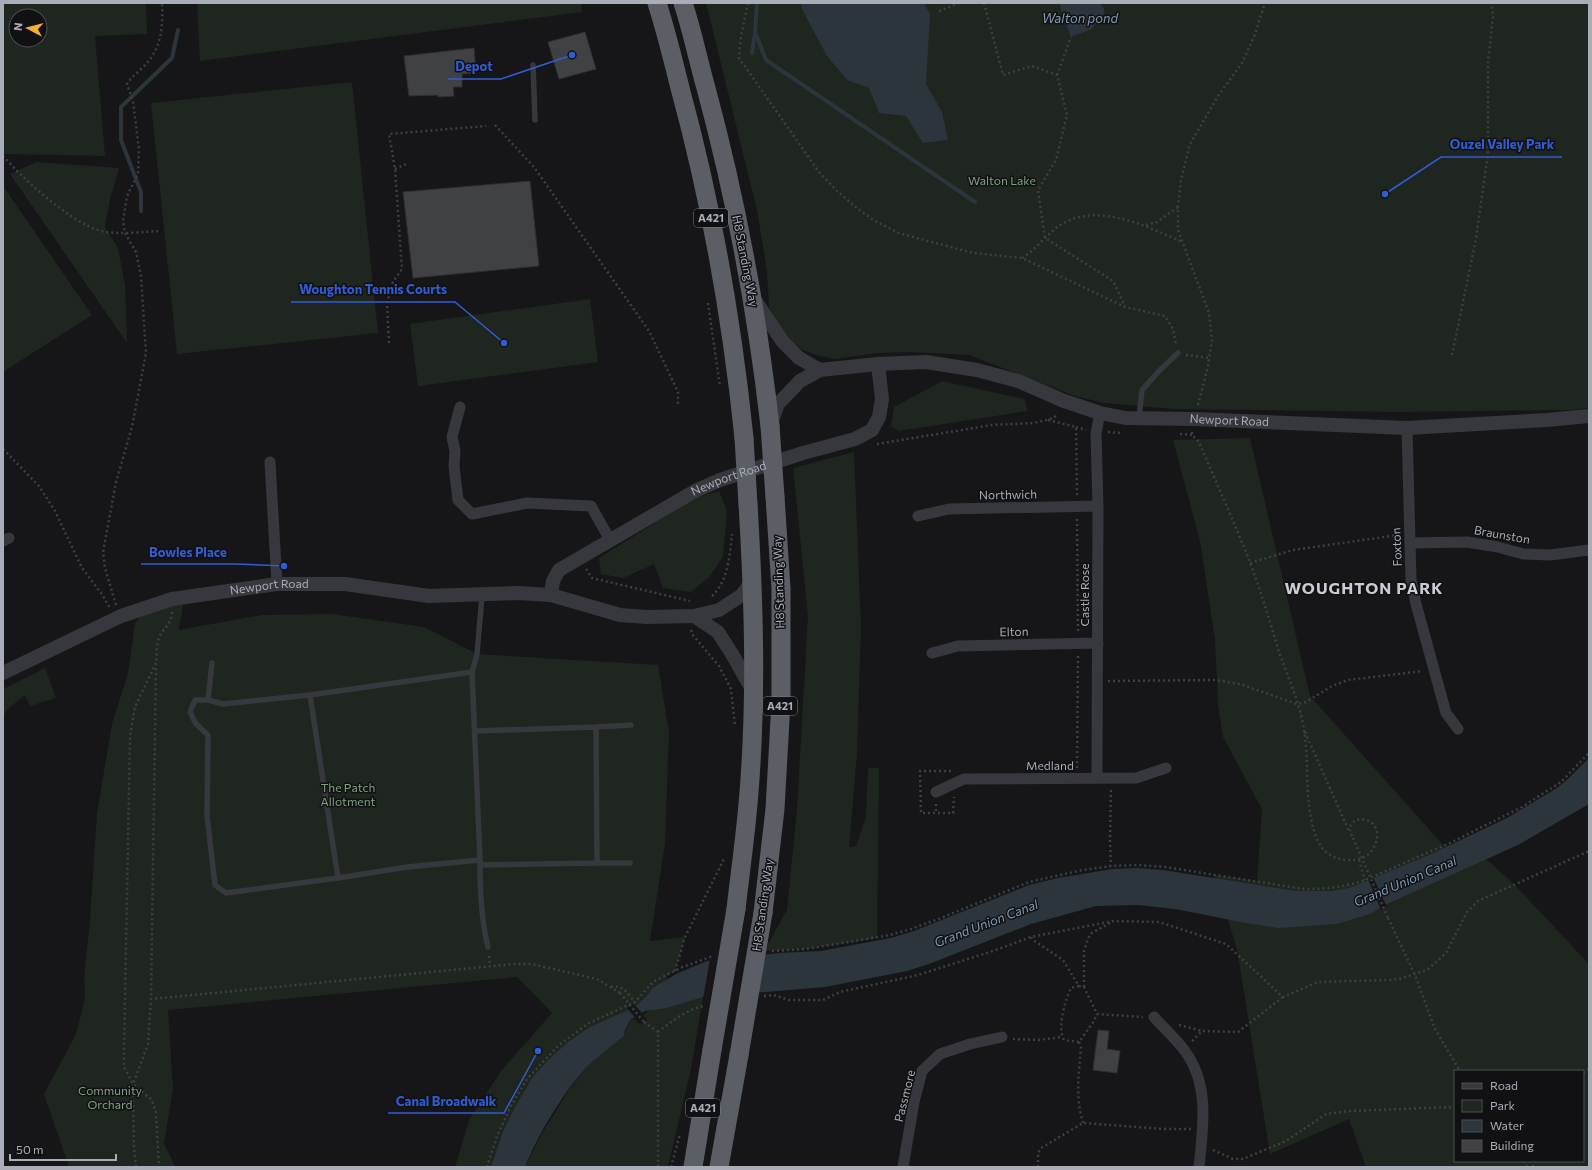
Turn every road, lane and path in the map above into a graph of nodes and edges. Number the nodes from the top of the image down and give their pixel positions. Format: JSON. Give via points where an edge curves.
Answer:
{"nodes":[{"id":1,"x":162,"y":3,"type":"edge"},
{"id":2,"x":657,"y":3,"type":"edge"},
{"id":3,"x":682,"y":3,"type":"edge"},
{"id":4,"x":748,"y":3,"type":"edge"},
{"id":5,"x":959,"y":3,"type":"edge"},
{"id":6,"x":984,"y":3,"type":"edge"},
{"id":7,"x":1265,"y":3,"type":"edge"},
{"id":8,"x":1492,"y":3,"type":"edge"},
{"id":9,"x":939,"y":11,"type":"dead end"},
{"id":10,"x":1071,"y":37,"type":"dead end"},
{"id":11,"x":533,"y":65,"type":"dead end"},
{"id":12,"x":1056,"y":75,"type":"junction"},
{"id":13,"x":535,"y":120,"type":"dead end"},
{"id":14,"x":495,"y":125,"type":"dead end"},
{"id":15,"x":486,"y":126,"type":"dead end"},
{"id":16,"x":3,"y":156,"type":"edge"},
{"id":17,"x":406,"y":164,"type":"dead end"},
{"id":18,"x":395,"y":169,"type":"junction"},
{"id":19,"x":1178,"y":207,"type":"junction"},
{"id":20,"x":1146,"y":225,"type":"junction"},
{"id":21,"x":159,"y":231,"type":"dead end"},
{"id":22,"x":125,"y":233,"type":"junction"},
{"id":23,"x":1044,"y":238,"type":"junction"},
{"id":24,"x":1182,"y":242,"type":"junction"},
{"id":25,"x":1022,"y":258,"type":"junction"},
{"id":26,"x":753,"y":296,"type":"junction"},
{"id":27,"x":707,"y":297,"type":"dead end"},
{"id":28,"x":1125,"y":307,"type":"junction"},
{"id":29,"x":388,"y":343,"type":"dead end"},
{"id":30,"x":1178,"y":353,"type":"junction"},
{"id":31,"x":1452,"y":355,"type":"dead end"},
{"id":32,"x":1210,"y":358,"type":"junction"},
{"id":33,"x":878,"y":364,"type":"junction"},
{"id":34,"x":820,"y":370,"type":"junction"},
{"id":35,"x":720,"y":388,"type":"dead end"},
{"id":36,"x":1064,"y":401,"type":"junction"},
{"id":37,"x":678,"y":404,"type":"dead end"},
{"id":38,"x":460,"y":407,"type":"dead end"},
{"id":39,"x":1100,"y":412,"type":"junction"},
{"id":40,"x":1589,"y":416,"type":"edge"},
{"id":41,"x":1139,"y":419,"type":"junction"},
{"id":42,"x":1194,"y":419,"type":"junction"},
{"id":43,"x":1048,"y":420,"type":"junction"},
{"id":44,"x":770,"y":426,"type":"junction"},
{"id":45,"x":1407,"y":428,"type":"junction"},
{"id":46,"x":855,"y":439,"type":"junction"},
{"id":47,"x":3,"y":449,"type":"edge"},
{"id":48,"x":270,"y":462,"type":"dead end"},
{"id":49,"x":1077,"y":506,"type":"junction"},
{"id":50,"x":1098,"y":506,"type":"junction"},
{"id":51,"x":918,"y":516,"type":"dead end"},
{"id":52,"x":732,"y":532,"type":"dead end"},
{"id":53,"x":1410,"y":538,"type":"junction"},
{"id":54,"x":610,"y":540,"type":"junction"},
{"id":55,"x":1589,"y":550,"type":"edge"},
{"id":56,"x":580,"y":558,"type":"junction"},
{"id":57,"x":1250,"y":563,"type":"junction"},
{"id":58,"x":753,"y":580,"type":"junction"},
{"id":59,"x":277,"y":584,"type":"junction"},
{"id":60,"x":482,"y":595,"type":"junction"},
{"id":61,"x":551,"y":595,"type":"junction"},
{"id":62,"x":172,"y":599,"type":"junction"},
{"id":63,"x":710,"y":599,"type":"dead end"},
{"id":64,"x":697,"y":600,"type":"dead end"},
{"id":65,"x":690,"y":601,"type":"junction"},
{"id":66,"x":691,"y":616,"type":"junction"},
{"id":67,"x":119,"y":617,"type":"junction"},
{"id":68,"x":1078,"y":643,"type":"junction"},
{"id":69,"x":1098,"y":643,"type":"junction"},
{"id":70,"x":932,"y":653,"type":"dead end"},
{"id":71,"x":156,"y":662,"type":"junction"},
{"id":72,"x":212,"y":663,"type":"dead end"},
{"id":73,"x":1435,"y":670,"type":"junction"},
{"id":74,"x":472,"y":672,"type":"junction"},
{"id":75,"x":3,"y":673,"type":"edge"},
{"id":76,"x":1078,"y":681,"type":"junction"},
{"id":77,"x":1098,"y":681,"type":"junction"},
{"id":78,"x":754,"y":694,"type":"junction"},
{"id":79,"x":310,"y":695,"type":"junction"},
{"id":80,"x":208,"y":700,"type":"junction"},
{"id":81,"x":1297,"y":704,"type":"junction"},
{"id":82,"x":631,"y":725,"type":"dead end"},
{"id":83,"x":596,"y":727,"type":"junction"},
{"id":84,"x":736,"y":729,"type":"dead end"},
{"id":85,"x":1304,"y":729,"type":"junction"},
{"id":86,"x":1458,"y":729,"type":"dead end"},
{"id":87,"x":475,"y":731,"type":"junction"},
{"id":88,"x":1589,"y":753,"type":"edge"},
{"id":89,"x":1166,"y":768,"type":"dead end"},
{"id":90,"x":1097,"y":778,"type":"junction"},
{"id":91,"x":1111,"y":778,"type":"junction"},
{"id":92,"x":1078,"y":779,"type":"junction"},
{"id":93,"x":936,"y":792,"type":"dead end"},
{"id":94,"x":1350,"y":833,"type":"junction"},
{"id":95,"x":1589,"y":851,"type":"edge"},
{"id":96,"x":1359,"y":860,"type":"junction"},
{"id":97,"x":480,"y":862,"type":"junction"},
{"id":98,"x":597,"y":863,"type":"junction"},
{"id":99,"x":630,"y":863,"type":"dead end"},
{"id":100,"x":728,"y":864,"type":"dead end"},
{"id":101,"x":1111,"y":866,"type":"junction"},
{"id":102,"x":338,"y":878,"type":"junction"},
{"id":103,"x":1365,"y":880,"type":"junction"},
{"id":104,"x":1113,"y":921,"type":"junction"},
{"id":105,"x":1031,"y":937,"type":"junction"},
{"id":106,"x":488,"y":947,"type":"dead end"},
{"id":107,"x":771,"y":951,"type":"dead end"},
{"id":108,"x":718,"y":955,"type":"dead end"},
{"id":109,"x":675,"y":971,"type":"junction"},
{"id":110,"x":1415,"y":975,"type":"junction"},
{"id":111,"x":1079,"y":986,"type":"junction"},
{"id":112,"x":611,"y":987,"type":"junction"},
{"id":113,"x":1084,"y":987,"type":"junction"},
{"id":114,"x":762,"y":997,"type":"dead end"},
{"id":115,"x":1283,"y":997,"type":"junction"},
{"id":116,"x":151,"y":998,"type":"junction"},
{"id":117,"x":635,"y":1002,"type":"junction"},
{"id":118,"x":707,"y":1006,"type":"dead end"},
{"id":119,"x":1097,"y":1014,"type":"junction"},
{"id":120,"x":1132,"y":1017,"type":"dead end"},
{"id":121,"x":1154,"y":1017,"type":"dead end"},
{"id":122,"x":658,"y":1032,"type":"junction"},
{"id":123,"x":1002,"y":1037,"type":"joint"},
{"id":124,"x":1062,"y":1037,"type":"junction"},
{"id":125,"x":1079,"y":1042,"type":"junction"},
{"id":126,"x":1186,"y":1052,"type":"junction"},
{"id":127,"x":1459,"y":1070,"type":"edge"},
{"id":128,"x":133,"y":1084,"type":"junction"},
{"id":129,"x":1454,"y":1107,"type":"edge"},
{"id":130,"x":1083,"y":1123,"type":"junction"},
{"id":131,"x":1203,"y":1129,"type":"junction"},
{"id":132,"x":1202,"y":1144,"type":"junction"},
{"id":133,"x":136,"y":1167,"type":"edge"},
{"id":134,"x":159,"y":1167,"type":"edge"},
{"id":135,"x":488,"y":1167,"type":"edge"},
{"id":136,"x":658,"y":1167,"type":"edge"},
{"id":137,"x":693,"y":1167,"type":"edge"},
{"id":138,"x":719,"y":1167,"type":"edge"},
{"id":139,"x":903,"y":1167,"type":"edge"},
{"id":140,"x":1038,"y":1167,"type":"edge"},
{"id":141,"x":1199,"y":1167,"type":"edge"}],
"edges":[{"from":1,"to":22,"type":"path","via":[[161,39],[147,63],[127,84],[133,101],[139,150],[138,174],[126,196],[123,221]]},
{"from":2,"to":58,"type":"highway","name":"H8 Standing Way","number":"A421","bridge":true,"via":[[694,138],[710,210],[738,383]]},
{"from":3,"to":26,"type":"highway","name":"H8 Standing Way","number":"A421","via":[[719,134]]},
{"from":4,"to":25,"type":"path","via":[[739,58],[819,172],[836,190],[858,209],[899,233],[974,253]]},
{"from":5,"to":9,"type":"path"},
{"from":6,"to":12,"type":"path","via":[[1003,74],[1032,66]]},
{"from":7,"to":19,"type":"path","via":[[1242,63],[1218,96],[1190,144],[1181,180]]},
{"from":8,"to":31,"type":"path","via":[[1488,62],[1488,152],[1476,239]]},
{"from":10,"to":12,"type":"path"},
{"from":11,"to":13,"type":"lane"},
{"from":12,"to":23,"type":"path","via":[[1067,115],[1056,160],[1038,190]]},
{"from":14,"to":37,"type":"path","via":[[534,167],[649,332],[678,392]]},
{"from":15,"to":18,"type":"path","via":[[389,134]]},
{"from":16,"to":22,"type":"path","via":[[53,204],[81,223],[101,231]]},
{"from":17,"to":18,"type":"path"},
{"from":18,"to":29,"type":"path","via":[[402,269],[393,282],[387,302]]},
{"from":19,"to":20,"type":"path","via":[[1157,222]]},
{"from":19,"to":24,"type":"path","via":[[1178,230]]},
{"from":20,"to":23,"type":"path","via":[[1108,216],[1082,216],[1062,224]]},
{"from":20,"to":24,"type":"path"},
{"from":21,"to":22,"type":"path"},
{"from":22,"to":67,"type":"path","via":[[136,252],[141,276],[146,353],[132,427],[116,482],[103,552]]},
{"from":23,"to":25,"type":"path"},
{"from":23,"to":28,"type":"path","via":[[1113,281]]},
{"from":24,"to":32,"type":"path","via":[[1209,313],[1212,340]]},
{"from":25,"to":28,"type":"path"},
{"from":26,"to":34,"type":"street","via":[[783,342],[799,358]]},
{"from":26,"to":44,"type":"highway","name":"H8 Standing Way","number":"A421"},
{"from":27,"to":35,"type":"path"},
{"from":28,"to":30,"type":"path","via":[[1165,316],[1173,329]]},
{"from":30,"to":32,"type":"path"},
{"from":30,"to":41,"type":"lane","via":[[1142,390]]},
{"from":32,"to":42,"type":"path"},
{"from":33,"to":34,"type":"street","name":"Newport Road"},
{"from":33,"to":36,"type":"street","name":"Newport Road","via":[[926,362],[977,370],[1018,381]]},
{"from":33,"to":46,"type":"street","name":"Newport Road","via":[[882,399],[879,417],[872,430]]},
{"from":34,"to":44,"type":"street","via":[[800,381],[778,404]]},
{"from":36,"to":39,"type":"street","name":"Newport Road"},
{"from":36,"to":43,"type":"path","via":[[1054,418]]},
{"from":38,"to":54,"type":"street","via":[[452,437],[454,466],[458,500],[472,514],[527,503],[591,506]]},
{"from":39,"to":41,"type":"street","name":"Newport Road"},
{"from":39,"to":50,"type":"street","name":"Castle Rose","via":[[1096,433]]},
{"from":40,"to":45,"type":"street","name":"Newport Road"},
{"from":41,"to":42,"type":"street","name":"Newport Road"},
{"from":42,"to":45,"type":"street","name":"Newport Road"},
{"from":42,"to":57,"type":"path","via":[[1192,435],[1199,442]]},
{"from":43,"to":46,"type":"path","via":[[1034,424],[992,425],[864,446]]},
{"from":43,"to":49,"type":"path","via":[[1076,427]]},
{"from":44,"to":138,"type":"highway","name":"H8 Standing Way","number":"A421","bridge":true,"via":[[781,588],[780,702],[775,809],[763,913]]},
{"from":45,"to":53,"type":"street","name":"Foxton"},
{"from":46,"to":54,"type":"street","name":"Newport Road","via":[[720,480],[695,491]]},
{"from":47,"to":67,"type":"path","via":[[39,486],[55,511],[82,568]]},
{"from":48,"to":59,"type":"street"},
{"from":49,"to":50,"type":"street","name":"Northwich"},
{"from":49,"to":51,"type":"street","name":"Northwich","via":[[949,509]]},
{"from":49,"to":68,"type":"path"},
{"from":50,"to":69,"type":"street","name":"Castle Rose"},
{"from":52,"to":63,"type":"path","via":[[729,563],[719,590]]},
{"from":53,"to":55,"type":"street","name":"Braunston","via":[[1467,542],[1523,554],[1550,555]]},
{"from":53,"to":57,"type":"path","via":[[1293,550]]},
{"from":53,"to":73,"type":"street","name":"Foxton","via":[[1416,604]]},
{"from":54,"to":56,"type":"street","name":"Newport Road"},
{"from":56,"to":61,"type":"street","name":"Newport Road","via":[[559,570],[553,581]]},
{"from":56,"to":65,"type":"path","via":[[592,578]]},
{"from":57,"to":81,"type":"path"},
{"from":58,"to":66,"type":"street","name":"Newport Road","via":[[742,595],[719,610]]},
{"from":58,"to":78,"type":"highway","name":"H8 Standing Way","number":"A421"},
{"from":59,"to":60,"type":"street","name":"Newport Road","via":[[345,584],[429,596]]},
{"from":59,"to":62,"type":"street","name":"Newport Road"},
{"from":60,"to":61,"type":"street","name":"Newport Road"},
{"from":60,"to":74,"type":"lane","via":[[477,654]]},
{"from":61,"to":66,"type":"street","name":"Newport Road","via":[[620,615]]},
{"from":62,"to":67,"type":"street","name":"Newport Road"},
{"from":62,"to":71,"type":"path","via":[[172,618],[161,635]]},
{"from":64,"to":65,"type":"path"},
{"from":65,"to":66,"type":"path"},
{"from":66,"to":78,"type":"street","via":[[718,632]]},
{"from":66,"to":84,"type":"path","via":[[692,634],[719,666],[731,689]]},
{"from":67,"to":75,"type":"street","name":"Newport Road"},
{"from":68,"to":69,"type":"street","name":"Elton"},
{"from":68,"to":70,"type":"street","name":"Elton","via":[[958,646]]},
{"from":68,"to":76,"type":"path"},
{"from":69,"to":77,"type":"street","name":"Castle Rose"},
{"from":71,"to":116,"type":"path"},
{"from":71,"to":128,"type":"path","via":[[135,707],[130,736],[124,1067]]},
{"from":72,"to":80,"type":"lane"},
{"from":73,"to":81,"type":"path","via":[[1348,680],[1332,686],[1306,702]]},
{"from":73,"to":86,"type":"street","name":"Foxton","via":[[1446,712]]},
{"from":74,"to":79,"type":"lane"},
{"from":74,"to":87,"type":"lane"},
{"from":76,"to":77,"type":"path"},
{"from":76,"to":92,"type":"path"},
{"from":77,"to":81,"type":"path","via":[[1215,680],[1240,684]]},
{"from":77,"to":90,"type":"street","name":"Castle Rose"},
{"from":78,"to":137,"type":"highway","name":"H8 Standing Way","number":"A421","bridge":true,"via":[[748,803],[736,909]]},
{"from":79,"to":80,"type":"lane","via":[[222,704]]},
{"from":79,"to":102,"type":"lane"},
{"from":80,"to":102,"type":"lane","via":[[195,700],[190,712],[196,724],[208,735],[207,815],[215,886],[226,893]]},
{"from":81,"to":85,"type":"path"},
{"from":82,"to":83,"type":"lane"},
{"from":83,"to":87,"type":"lane"},
{"from":83,"to":98,"type":"lane"},
{"from":85,"to":94,"type":"path"},
{"from":85,"to":96,"type":"path","via":[[1310,810],[1319,844],[1326,853],[1340,859]]},
{"from":87,"to":97,"type":"lane"},
{"from":88,"to":103,"type":"path","via":[[1561,782],[1522,807],[1450,843]]},
{"from":89,"to":91,"type":"street","name":"Medland","via":[[1136,778]]},
{"from":90,"to":91,"type":"street","name":"Medland"},
{"from":90,"to":92,"type":"street","name":"Medland"},
{"from":91,"to":101,"type":"path"},
{"from":92,"to":93,"type":"street","name":"Medland","via":[[964,780]]},
{"from":94,"to":96,"type":"path","via":[[1353,822],[1358,820],[1371,822],[1376,828],[1376,845],[1370,853]]},
{"from":94,"to":110,"type":"path","bridge":true},
{"from":95,"to":110,"type":"path","via":[[1478,901],[1468,912],[1446,953],[1427,970]]},
{"from":96,"to":103,"type":"path"},
{"from":97,"to":98,"type":"lane"},
{"from":97,"to":102,"type":"lane","via":[[407,867]]},
{"from":97,"to":106,"type":"lane","via":[[480,894]]},
{"from":98,"to":99,"type":"lane"},
{"from":100,"to":109,"type":"path","via":[[727,856],[685,937]]},
{"from":101,"to":103,"type":"path","via":[[1137,864],[1165,867],[1304,889],[1339,887]]},
{"from":101,"to":107,"type":"path","via":[[1029,882],[941,918],[890,935],[806,949]]},
{"from":104,"to":105,"type":"path"},
{"from":104,"to":113,"type":"path","via":[[1090,934],[1084,950]]},
{"from":104,"to":115,"type":"path","via":[[1159,922],[1226,944]]},
{"from":105,"to":111,"type":"path","via":[[1063,960]]},
{"from":105,"to":114,"type":"path","via":[[918,975],[840,992],[824,1000],[789,1000],[773,995]]},
{"from":108,"to":109,"type":"path"},
{"from":109,"to":117,"type":"path","via":[[653,982]]},
{"from":110,"to":115,"type":"path","via":[[1388,980],[1318,982]]},
{"from":110,"to":127,"type":"path","via":[[1435,1029]]},
{"from":111,"to":113,"type":"path"},
{"from":111,"to":124,"type":"path","via":[[1070,988],[1066,997]]},
{"from":112,"to":116,"type":"path","via":[[578,973],[531,964],[514,964]]},
{"from":112,"to":117,"type":"path","via":[[624,989]]},
{"from":112,"to":122,"type":"path","bridge":true,"via":[[620,993],[644,1022]]},
{"from":113,"to":119,"type":"path"},
{"from":115,"to":126,"type":"path","via":[[1238,1032],[1202,1031],[1193,1039]]},
{"from":116,"to":128,"type":"path","via":[[148,1044]]},
{"from":117,"to":135,"type":"path","via":[[576,1031],[537,1066],[511,1106],[497,1136]]},
{"from":118,"to":122,"type":"path","via":[[676,1018]]},
{"from":119,"to":120,"type":"path"},
{"from":119,"to":125,"type":"path"},
{"from":121,"to":126,"type":"street"},
{"from":122,"to":136,"type":"path"},
{"from":123,"to":124,"type":"path","via":[[1027,1041]]},
{"from":123,"to":139,"type":"street","name":"Passmore","via":[[940,1054],[922,1071]]},
{"from":124,"to":125,"type":"path","via":[[1064,1040]]},
{"from":125,"to":130,"type":"path","via":[[1081,1047],[1077,1093]]},
{"from":126,"to":131,"type":"street","via":[[1201,1082]]},
{"from":128,"to":133,"type":"path"},
{"from":128,"to":134,"type":"path","via":[[152,1100],[156,1113]]},
{"from":129,"to":132,"type":"path","via":[[1326,1114],[1286,1141],[1243,1159],[1224,1156]]},
{"from":130,"to":131,"type":"path"},
{"from":130,"to":140,"type":"path","via":[[1041,1148],[1038,1153]]},
{"from":131,"to":132,"type":"street"},
{"from":132,"to":141,"type":"street"}]}
